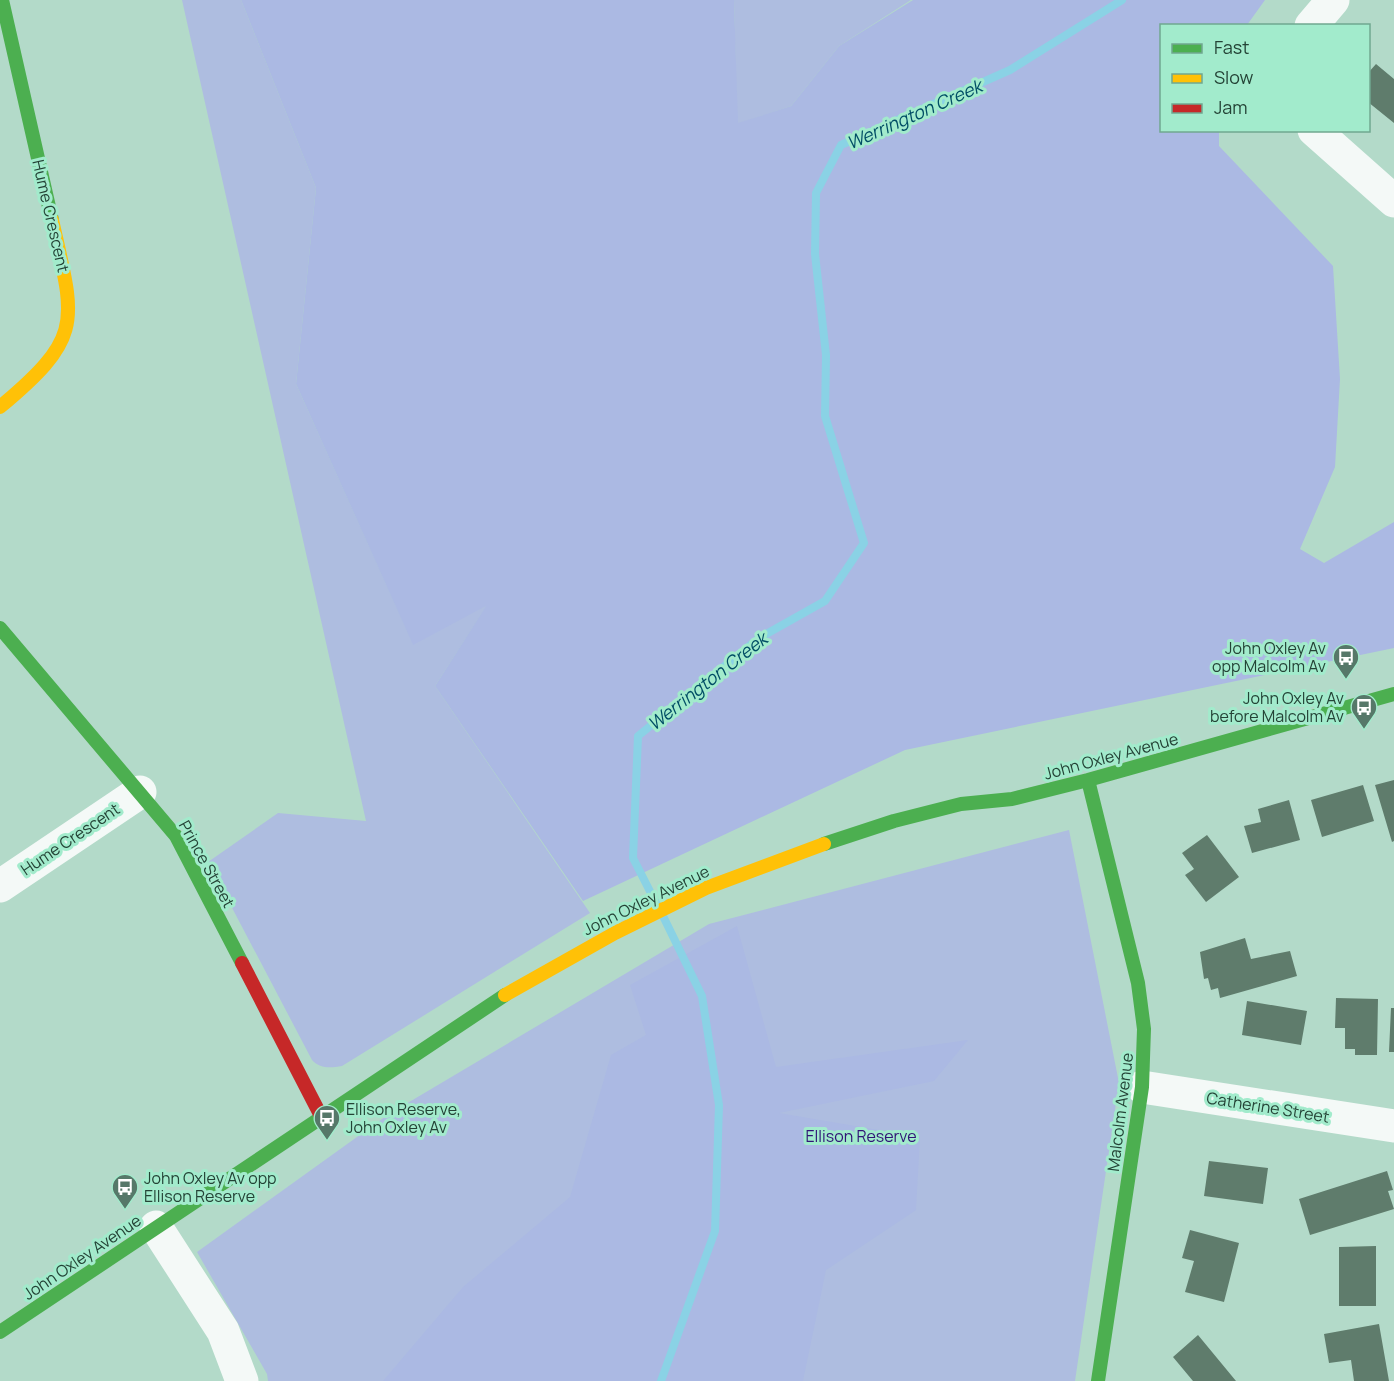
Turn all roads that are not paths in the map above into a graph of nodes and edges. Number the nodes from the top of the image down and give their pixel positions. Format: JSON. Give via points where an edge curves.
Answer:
{"nodes":[{"id":1,"x":2,"y":0,"type":"edge"},
{"id":2,"x":1333,"y":0,"type":"edge"},
{"id":3,"x":1313,"y":24,"type":"edge"},
{"id":4,"x":1316,"y":132,"type":"edge"},
{"id":5,"x":1394,"y":201,"type":"edge"},
{"id":6,"x":0,"y":407,"type":"edge"},
{"id":7,"x":0,"y":627,"type":"edge"},
{"id":8,"x":1394,"y":694,"type":"edge"},
{"id":9,"x":1088,"y":780,"type":"junction"},
{"id":10,"x":140,"y":792,"type":"junction"},
{"id":11,"x":0,"y":886,"type":"edge"},
{"id":12,"x":1142,"y":1087,"type":"junction"},
{"id":13,"x":321,"y":1116,"type":"junction"},
{"id":14,"x":1394,"y":1126,"type":"edge"},
{"id":15,"x":156,"y":1227,"type":"junction"},
{"id":16,"x":0,"y":1332,"type":"edge"},
{"id":17,"x":242,"y":1381,"type":"edge"},
{"id":18,"x":1098,"y":1381,"type":"edge"}],
"edges":[{"from":1,"to":6,"type":"street","name":"Hume Crescent","via":[[71,316],[58,354]]},
{"from":2,"to":3,"type":"street"},
{"from":4,"to":5,"type":"street"},
{"from":7,"to":10,"type":"street","name":"Prince Street"},
{"from":8,"to":9,"type":"street","name":"John Oxley Avenue"},
{"from":9,"to":12,"type":"street","name":"Malcolm Avenue","via":[[1138,983],[1144,1029]]},
{"from":9,"to":13,"type":"street","name":"John Oxley Avenue","via":[[894,821],[706,888],[510,991]]},
{"from":10,"to":11,"type":"street","name":"Hume Crescent"},
{"from":10,"to":13,"type":"street","name":"Prince Street","via":[[176,836]]},
{"from":12,"to":14,"type":"street","name":"Catherine Street"},
{"from":12,"to":18,"type":"street","name":"Malcolm Avenue"},
{"from":13,"to":15,"type":"street","name":"John Oxley Avenue"},
{"from":15,"to":16,"type":"street","name":"John Oxley Avenue"},
{"from":15,"to":17,"type":"street","via":[[223,1331]]}]}
